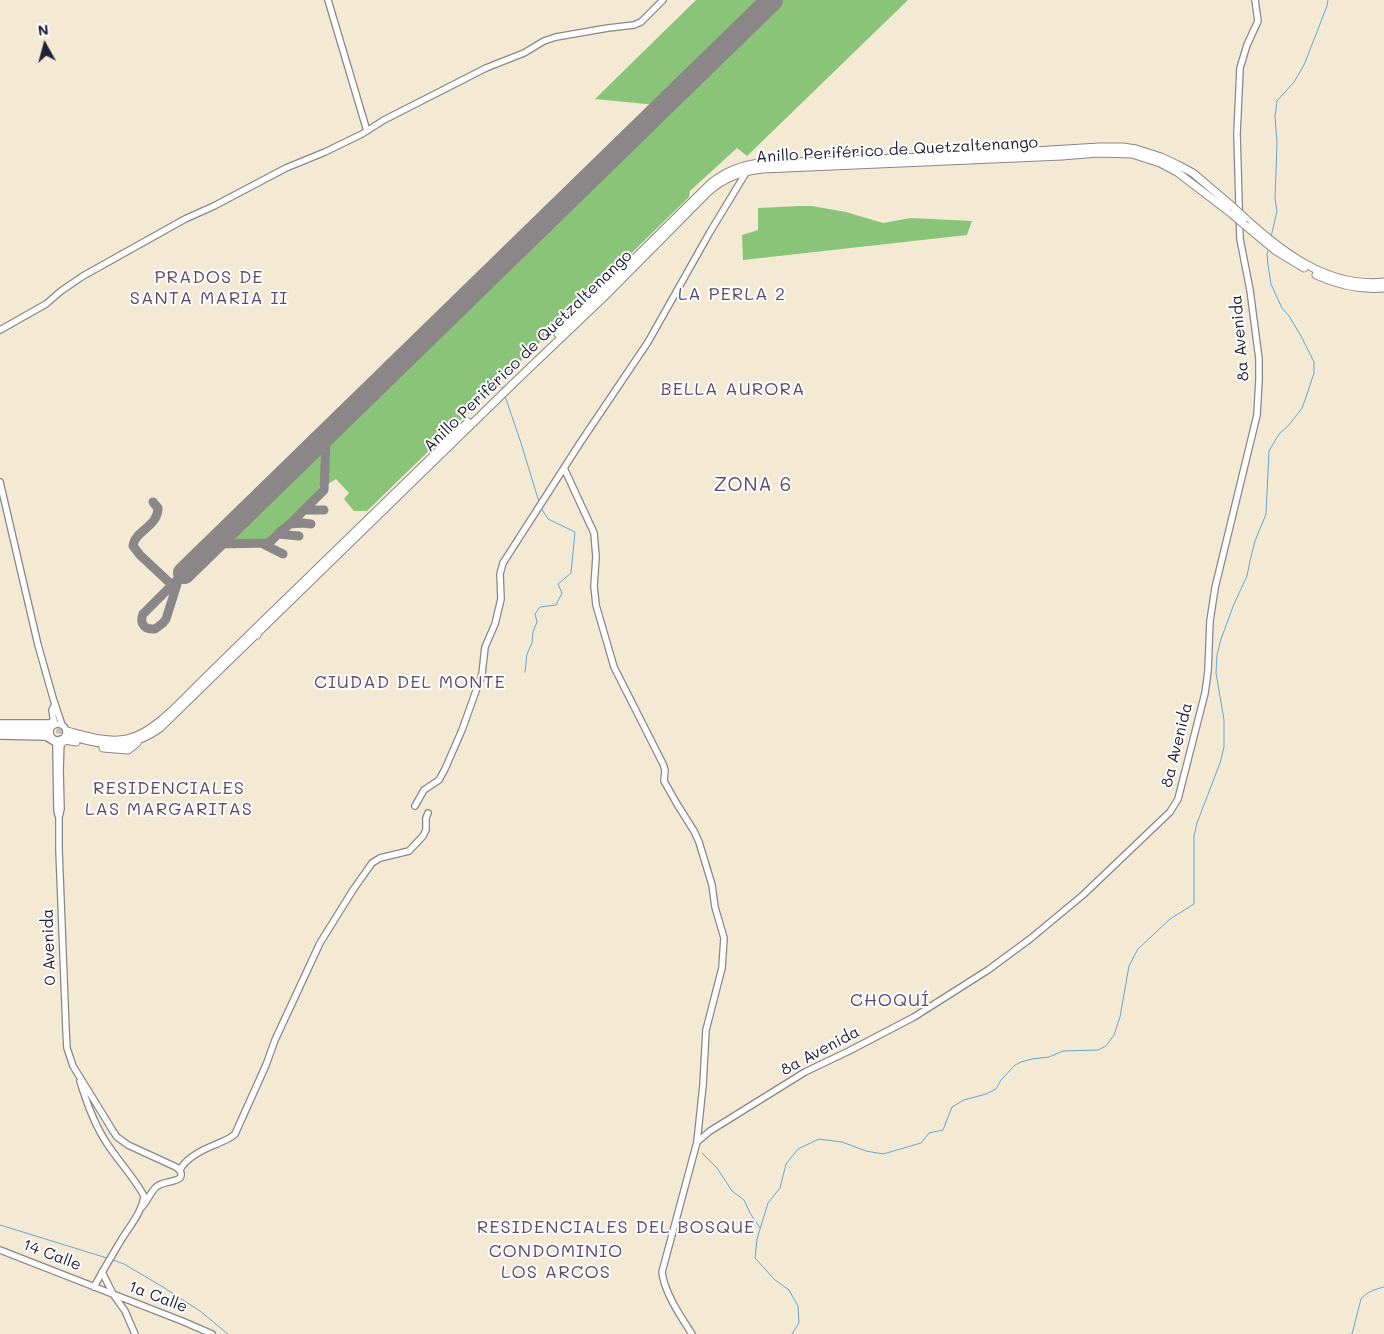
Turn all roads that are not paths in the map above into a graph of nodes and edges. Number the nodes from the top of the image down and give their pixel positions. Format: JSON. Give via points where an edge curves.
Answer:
{"nodes":[{"id":1,"x":328,"y":0,"type":"edge"},
{"id":2,"x":663,"y":0,"type":"edge"},
{"id":3,"x":1255,"y":0,"type":"edge"},
{"id":4,"x":367,"y":131,"type":"junction"},
{"id":5,"x":1123,"y":147,"type":"junction"},
{"id":6,"x":1002,"y":153,"type":"junction"},
{"id":7,"x":1082,"y":155,"type":"junction"},
{"id":8,"x":927,"y":157,"type":"junction"},
{"id":9,"x":956,"y":160,"type":"junction"},
{"id":10,"x":808,"y":161,"type":"junction"},
{"id":11,"x":834,"y":166,"type":"junction"},
{"id":12,"x":747,"y":171,"type":"junction"},
{"id":13,"x":1233,"y":210,"type":"junction"},
{"id":14,"x":1265,"y":240,"type":"junction"},
{"id":15,"x":1278,"y":249,"type":"junction"},
{"id":16,"x":632,"y":262,"type":"junction"},
{"id":17,"x":1384,"y":282,"type":"edge"},
{"id":18,"x":1384,"y":288,"type":"edge"},
{"id":19,"x":610,"y":292,"type":"junction"},
{"id":20,"x":0,"y":330,"type":"edge"},
{"id":21,"x":504,"y":390,"type":"junction"},
{"id":22,"x":564,"y":468,"type":"junction"},
{"id":23,"x":0,"y":482,"type":"edge"},
{"id":24,"x":280,"y":604,"type":"junction"},
{"id":25,"x":257,"y":627,"type":"junction"},
{"id":26,"x":257,"y":635,"type":"junction"},
{"id":27,"x":55,"y":704,"type":"junction"},
{"id":28,"x":0,"y":723,"type":"edge"},
{"id":29,"x":50,"y":727,"type":"junction"},
{"id":30,"x":0,"y":728,"type":"edge"},
{"id":31,"x":0,"y":734,"type":"edge"},
{"id":32,"x":61,"y":735,"type":"junction"},
{"id":33,"x":415,"y":806,"type":"dead end"},
{"id":34,"x":428,"y":812,"type":"dead end"},
{"id":35,"x":78,"y":1075,"type":"junction"},
{"id":36,"x":697,"y":1142,"type":"junction"},
{"id":37,"x":180,"y":1170,"type":"junction"},
{"id":38,"x":141,"y":1208,"type":"junction"},
{"id":39,"x":0,"y":1250,"type":"edge"},
{"id":40,"x":102,"y":1272,"type":"junction"},
{"id":41,"x":94,"y":1287,"type":"junction"},
{"id":42,"x":114,"y":1294,"type":"junction"},
{"id":43,"x":135,"y":1334,"type":"edge"},
{"id":44,"x":212,"y":1334,"type":"edge"},
{"id":45,"x":692,"y":1334,"type":"edge"}],
"edges":[{"from":1,"to":4,"type":"street"},
{"from":2,"to":4,"type":"street","via":[[638,24],[548,40],[466,78]]},
{"from":3,"to":36,"type":"street","name":"8a Avenida","via":[[1258,21],[1240,68],[1237,134],[1240,239],[1259,359],[1257,415],[1214,588],[1207,682],[1175,805],[1083,895],[988,970],[914,1017],[805,1072]]},
{"from":4,"to":20,"type":"street","via":[[185,219],[83,276],[46,304]]},
{"from":5,"to":6,"type":"highway","name":"Anillo Periférico de Quetzaltenango"},
{"from":5,"to":7,"type":"highway"},
{"from":5,"to":13,"type":"highway","name":"Anillo Periférico de Quetzaltenango","via":[[1178,165],[1193,174]]},
{"from":6,"to":8,"type":"highway","name":"Anillo Periférico de Quetzaltenango"},
{"from":6,"to":9,"type":"highway"},
{"from":7,"to":9,"type":"highway","name":"Anillo Periférico de Quetzaltenango"},
{"from":7,"to":13,"type":"highway","name":"Anillo Periférico de Quetzaltenango","via":[[1113,152],[1160,163]]},
{"from":8,"to":10,"type":"highway","name":"Anillo Periférico de Quetzaltenango"},
{"from":8,"to":11,"type":"highway"},
{"from":9,"to":11,"type":"highway","name":"Anillo Periférico de Quetzaltenango"},
{"from":10,"to":12,"type":"highway","via":[[756,166]]},
{"from":10,"to":16,"type":"highway","name":"Anillo Periférico de Quetzaltenango","via":[[754,164],[726,173],[705,188]]},
{"from":11,"to":12,"type":"highway","name":"Anillo Periférico de Quetzaltenango"},
{"from":12,"to":19,"type":"highway","name":"Anillo Periférico de Quetzaltenango","via":[[712,188]]},
{"from":12,"to":22,"type":"street","via":[[648,342]]},
{"from":13,"to":14,"type":"highway","name":"Anillo Periférico de Quetzaltenango","bridge":true},
{"from":13,"to":14,"type":"highway","name":"Anillo Periférico de Quetzaltenango","bridge":true,"via":[[1246,226]]},
{"from":14,"to":15,"type":"highway","name":"Anillo Periférico de Quetzaltenango"},
{"from":15,"to":17,"type":"highway","name":"Anillo Periférico de Quetzaltenango","via":[[1318,271],[1341,279]]},
{"from":15,"to":18,"type":"highway","name":"Anillo Periférico de Quetzaltenango","via":[[1317,276],[1338,284]]},
{"from":16,"to":19,"type":"highway"},
{"from":16,"to":21,"type":"highway","name":"Anillo Periférico de Quetzaltenango"},
{"from":19,"to":21,"type":"highway","name":"Anillo Periférico de Quetzaltenango"},
{"from":21,"to":24,"type":"highway","name":"Anillo Periférico de Quetzaltenango"},
{"from":21,"to":26,"type":"highway","name":"Anillo Periférico de Quetzaltenango"},
{"from":22,"to":33,"type":"street","via":[[500,570],[501,597],[496,624],[485,647],[482,674],[462,730],[447,766],[438,780],[424,790]]},
{"from":22,"to":36,"type":"street","via":[[595,535],[596,605],[614,667],[663,764],[664,780],[696,836],[724,933],[722,968],[706,1030]]},
{"from":23,"to":27,"type":"street"},
{"from":24,"to":25,"type":"highway","name":"Anillo Periférico de Quetzaltenango"},
{"from":24,"to":26,"type":"highway"},
{"from":25,"to":26,"type":"highway"},
{"from":25,"to":32,"type":"highway","name":"Anillo Periférico de Quetzaltenango","via":[[145,732],[116,740]]},
{"from":26,"to":32,"type":"highway","name":"Anillo Periférico de Quetzaltenango","via":[[160,728],[141,739],[124,745],[108,745]]},
{"from":27,"to":29,"type":"street"},
{"from":27,"to":32,"type":"street"},
{"from":28,"to":29,"type":"street","via":[[50,723]]},
{"from":29,"to":30,"type":"highway"},
{"from":29,"to":31,"type":"highway"},
{"from":29,"to":32,"type":"street","via":[[50,733]]},
{"from":29,"to":32,"type":"street","via":[[57,724]]},
{"from":31,"to":32,"type":"street","via":[[50,738]]},
{"from":32,"to":35,"type":"street","name":"0 Avenida","via":[[59,850],[66,1040]]},
{"from":34,"to":37,"type":"street","via":[[423,836],[409,850],[380,858],[372,864],[320,943],[235,1134],[192,1157]]},
{"from":35,"to":37,"type":"street","name":"0 Avenida","via":[[117,1137]]},
{"from":35,"to":38,"type":"street","name":"0 Avenida","via":[[85,1099],[105,1140],[143,1194]]},
{"from":36,"to":45,"type":"street","via":[[662,1272],[672,1300]]},
{"from":37,"to":38,"type":"street","via":[[181,1176],[177,1181],[156,1187]]},
{"from":38,"to":40,"type":"street"},
{"from":39,"to":41,"type":"street","name":"14 Calle"},
{"from":40,"to":41,"type":"street"},
{"from":40,"to":42,"type":"street"},
{"from":41,"to":42,"type":"street","name":"1a Calle"},
{"from":42,"to":43,"type":"street"},
{"from":42,"to":44,"type":"street","name":"1a Calle"}]}
